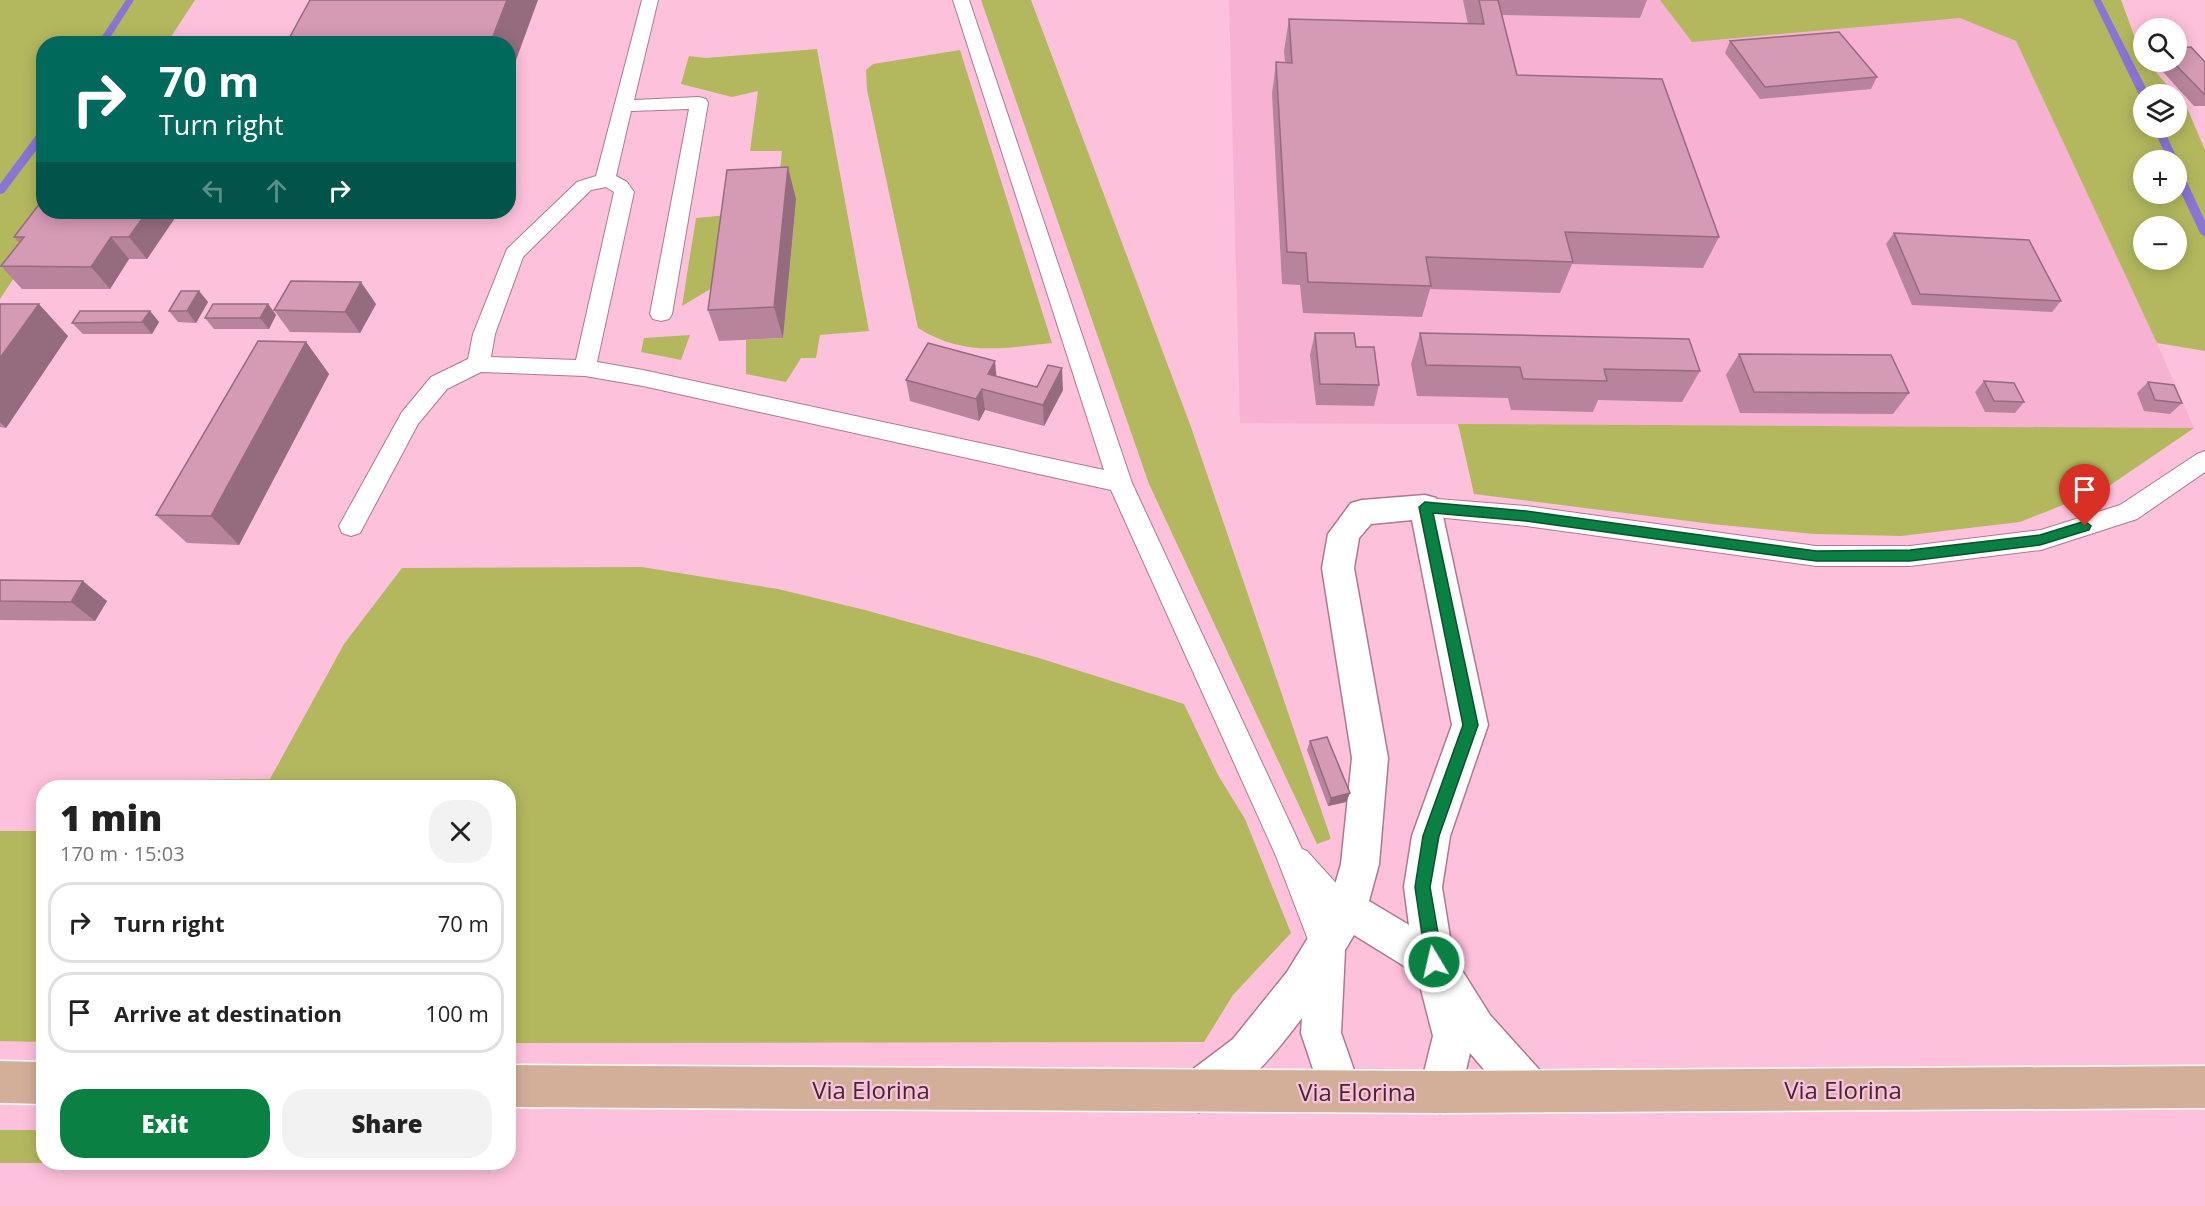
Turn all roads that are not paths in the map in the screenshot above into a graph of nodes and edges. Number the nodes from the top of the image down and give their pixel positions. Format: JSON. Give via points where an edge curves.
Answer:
{"nodes":[{"id":1,"x":650,"y":0,"type":"edge"},
{"id":2,"x":961,"y":0,"type":"edge"},
{"id":3,"x":625,"y":106,"type":"junction"},
{"id":4,"x":605,"y":180,"type":"junction"},
{"id":5,"x":661,"y":314,"type":"dead end"},
{"id":6,"x":478,"y":364,"type":"junction"},
{"id":7,"x":585,"y":368,"type":"junction"},
{"id":8,"x":2202,"y":463,"type":"edge"},
{"id":9,"x":1120,"y":483,"type":"junction"},
{"id":10,"x":1425,"y":507,"type":"junction"},
{"id":11,"x":351,"y":526,"type":"dead end"},
{"id":12,"x":1290,"y":854,"type":"junction"},
{"id":13,"x":1347,"y":909,"type":"junction"},
{"id":14,"x":1326,"y":947,"type":"junction"},
{"id":15,"x":1434,"y":962,"type":"junction"},
{"id":16,"x":0,"y":1082,"type":"edge"},
{"id":17,"x":36,"y":1083,"type":"edge"},
{"id":18,"x":516,"y":1086,"type":"edge"},
{"id":19,"x":2205,"y":1087,"type":"edge"},
{"id":20,"x":1340,"y":1090,"type":"junction"},
{"id":21,"x":1529,"y":1090,"type":"junction"},
{"id":22,"x":1199,"y":1091,"type":"junction"},
{"id":23,"x":1440,"y":1092,"type":"junction"}],
"edges":[{"from":1,"to":3,"type":"lane"},
{"from":2,"to":9,"type":"lane"},
{"from":3,"to":4,"type":"lane"},
{"from":3,"to":5,"type":"lane","via":[[699,103]]},
{"from":4,"to":6,"type":"lane","via":[[584,186],[514,254],[484,334]]},
{"from":4,"to":7,"type":"lane","via":[[620,185],[624,192]]},
{"from":6,"to":7,"type":"lane"},
{"from":6,"to":11,"type":"lane","via":[[439,383],[410,418]]},
{"from":7,"to":9,"type":"lane"},
{"from":8,"to":10,"type":"lane","via":[[2128,512],[2040,540],[1910,555],[1816,556],[1526,516]]},
{"from":9,"to":12,"type":"lane"},
{"from":10,"to":13,"type":"street","via":[[1362,512],[1344,534],[1338,568],[1370,758],[1360,864]]},
{"from":10,"to":15,"type":"street","via":[[1470,725],[1431,836],[1423,887]]},
{"from":12,"to":13,"type":"lane","via":[[1325,892]]},
{"from":12,"to":14,"type":"lane"},
{"from":13,"to":14,"type":"street"},
{"from":13,"to":15,"type":"street"},
{"from":14,"to":20,"type":"street","via":[[1321,1033]]},
{"from":14,"to":22,"type":"street","via":[[1248,1054]]},
{"from":15,"to":21,"type":"street","via":[[1476,1029]]},
{"from":15,"to":23,"type":"street","via":[[1453,1036]]},
{"from":16,"to":17,"type":"main road"},
{"from":18,"to":22,"type":"main road","name":"Via Elorina"},
{"from":19,"to":21,"type":"main road","name":"Via Elorina"},
{"from":20,"to":22,"type":"main road","name":"Via Elorina"},
{"from":20,"to":23,"type":"main road","name":"Via Elorina"},
{"from":21,"to":23,"type":"main road","name":"Via Elorina"}]}
